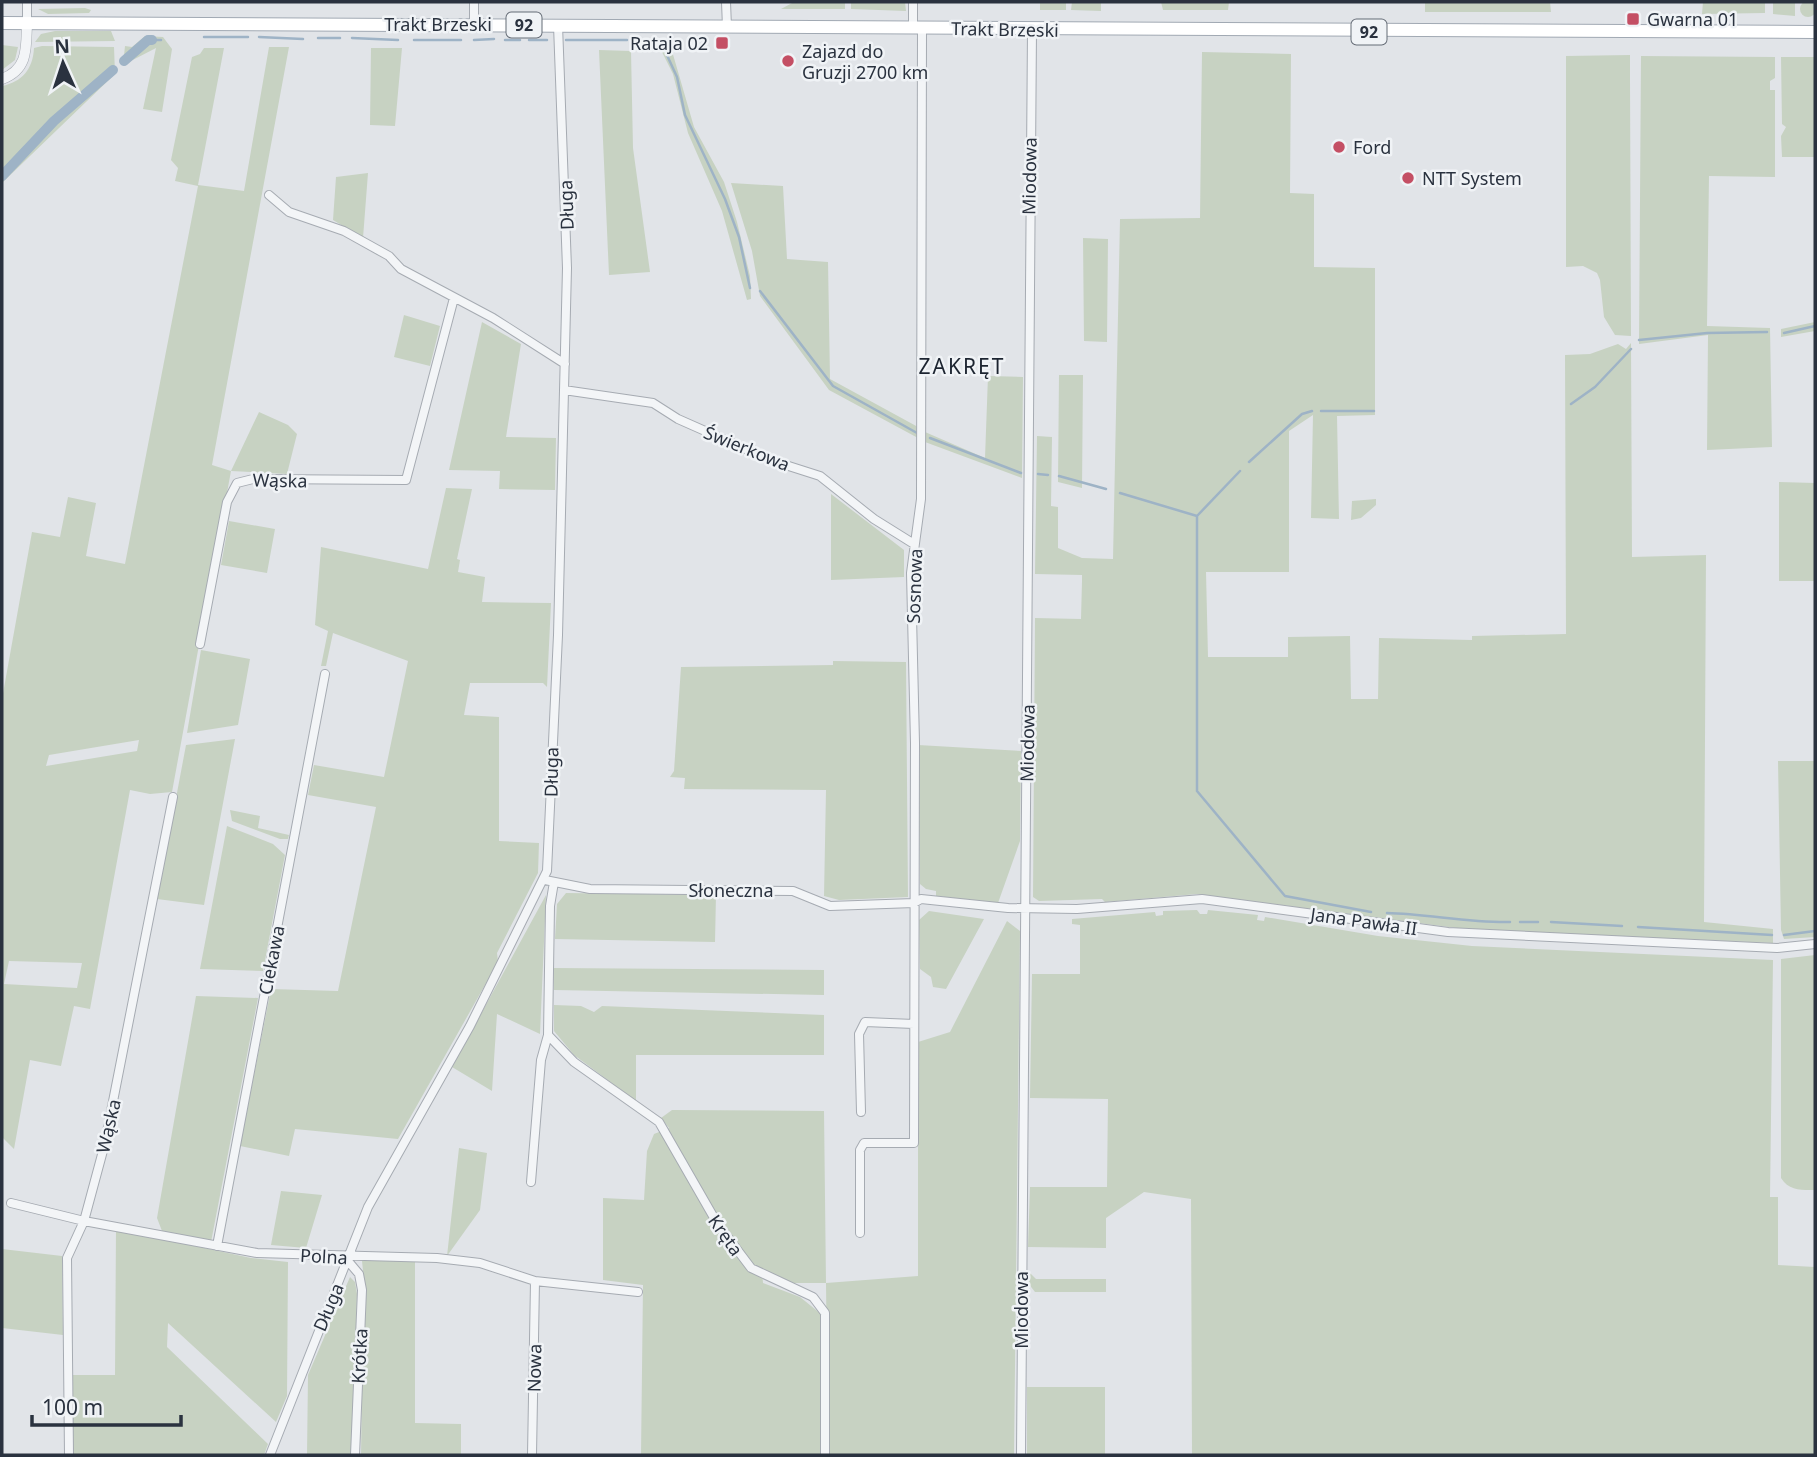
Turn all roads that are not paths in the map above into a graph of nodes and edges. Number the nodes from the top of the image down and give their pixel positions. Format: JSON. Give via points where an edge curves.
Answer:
{"nodes":[{"id":1,"x":27,"y":2,"type":"edge"},
{"id":2,"x":474,"y":2,"type":"edge"},
{"id":3,"x":726,"y":2,"type":"edge"},
{"id":4,"x":913,"y":2,"type":"edge"},
{"id":5,"x":27,"y":22,"type":"junction"},
{"id":6,"x":2,"y":23,"type":"edge"},
{"id":7,"x":474,"y":25,"type":"junction"},
{"id":8,"x":558,"y":25,"type":"junction"},
{"id":9,"x":727,"y":27,"type":"junction"},
{"id":10,"x":917,"y":29,"type":"junction"},
{"id":11,"x":1032,"y":30,"type":"junction"},
{"id":12,"x":1815,"y":32,"type":"edge"},
{"id":13,"x":2,"y":79,"type":"edge"},
{"id":14,"x":269,"y":195,"type":"dead end"},
{"id":15,"x":454,"y":298,"type":"junction"},
{"id":16,"x":565,"y":364,"type":"junction"},
{"id":17,"x":564,"y":390,"type":"junction"},
{"id":18,"x":914,"y":544,"type":"junction"},
{"id":19,"x":200,"y":644,"type":"dead end"},
{"id":20,"x":325,"y":674,"type":"dead end"},
{"id":21,"x":173,"y":797,"type":"dead end"},
{"id":22,"x":545,"y":880,"type":"junction"},
{"id":23,"x":554,"y":882,"type":"junction"},
{"id":24,"x":914,"y":903,"type":"junction"},
{"id":25,"x":1026,"y":908,"type":"junction"},
{"id":26,"x":1815,"y":944,"type":"edge"},
{"id":27,"x":914,"y":1024,"type":"junction"},
{"id":28,"x":548,"y":1035,"type":"junction"},
{"id":29,"x":861,"y":1112,"type":"dead end"},
{"id":30,"x":531,"y":1182,"type":"dead end"},
{"id":31,"x":11,"y":1203,"type":"dead end"},
{"id":32,"x":84,"y":1221,"type":"junction"},
{"id":33,"x":860,"y":1233,"type":"dead end"},
{"id":34,"x":217,"y":1246,"type":"junction"},
{"id":35,"x":348,"y":1259,"type":"junction"},
{"id":36,"x":535,"y":1281,"type":"junction"},
{"id":37,"x":638,"y":1292,"type":"dead end"},
{"id":38,"x":69,"y":1455,"type":"edge"},
{"id":39,"x":270,"y":1455,"type":"edge"},
{"id":40,"x":355,"y":1455,"type":"edge"},
{"id":41,"x":532,"y":1455,"type":"edge"},
{"id":42,"x":825,"y":1455,"type":"edge"},
{"id":43,"x":1021,"y":1455,"type":"edge"}],
"edges":[{"from":1,"to":5,"type":"street"},
{"from":2,"to":7,"type":"street"},
{"from":3,"to":9,"type":"street"},
{"from":4,"to":10,"type":"street","name":"Sosnowa"},
{"from":5,"to":6,"type":"main road","name":"Trakt Brzeski","number":"92"},
{"from":5,"to":7,"type":"main road","name":"Trakt Brzeski","number":"92"},
{"from":5,"to":13,"type":"street","via":[[25,58],[15,72]]},
{"from":7,"to":8,"type":"main road","name":"Trakt Brzeski","number":"92"},
{"from":8,"to":9,"type":"main road","name":"Trakt Brzeski","number":"92"},
{"from":8,"to":16,"type":"street","name":"Długa","via":[[566,201]]},
{"from":9,"to":10,"type":"main road","name":"Trakt Brzeski","number":"92"},
{"from":10,"to":11,"type":"main road","name":"Trakt Brzeski","number":"92"},
{"from":10,"to":18,"type":"street","name":"Sosnowa","via":[[921,499]]},
{"from":11,"to":12,"type":"main road","name":"Trakt Brzeski","number":"92"},
{"from":11,"to":25,"type":"street","name":"Miodowa"},
{"from":14,"to":15,"type":"street","via":[[289,212],[344,230],[389,256],[401,270]]},
{"from":15,"to":16,"type":"street"},
{"from":15,"to":19,"type":"street","name":"Wąska","via":[[405,480],[253,479],[237,483],[228,502]]},
{"from":16,"to":17,"type":"street","name":"Długa"},
{"from":17,"to":18,"type":"street","name":"Świerkowa","via":[[653,403],[678,419],[773,461],[820,476]]},
{"from":17,"to":22,"type":"street","name":"Długa"},
{"from":18,"to":24,"type":"street","name":"Sosnowa"},
{"from":20,"to":34,"type":"street","name":"Ciekawa"},
{"from":21,"to":32,"type":"street","name":"Wąska","via":[[130,1025]]},
{"from":22,"to":23,"type":"street","name":"Słoneczna"},
{"from":22,"to":35,"type":"street","name":"Długa","via":[[380,1184]]},
{"from":23,"to":24,"type":"street","name":"Słoneczna","via":[[590,890],[793,891],[830,906]]},
{"from":23,"to":28,"type":"street"},
{"from":24,"to":25,"type":"street","name":"Jana Pawła II","via":[[930,900]]},
{"from":24,"to":27,"type":"street","name":"Sosnowa"},
{"from":25,"to":26,"type":"street","name":"Jana Pawła II","via":[[1077,909],[1202,899],[1489,935],[1777,948]]},
{"from":25,"to":43,"type":"street","name":"Miodowa"},
{"from":27,"to":29,"type":"street","via":[[865,1022],[859,1034]]},
{"from":27,"to":33,"type":"street","name":"Sosnowa","via":[[914,1143],[864,1143],[860,1150]]},
{"from":28,"to":30,"type":"street","via":[[541,1060]]},
{"from":28,"to":42,"type":"street","name":"Kręta","via":[[574,1062],[659,1122],[717,1223],[751,1268],[813,1297],[825,1312]]},
{"from":31,"to":32,"type":"street","name":"Polna"},
{"from":32,"to":34,"type":"street","name":"Polna"},
{"from":32,"to":38,"type":"street","name":"Wąska","via":[[66,1261]]},
{"from":34,"to":35,"type":"street","name":"Polna"},
{"from":35,"to":36,"type":"street","name":"Polna","via":[[437,1258],[480,1263]]},
{"from":35,"to":39,"type":"street","name":"Długa"},
{"from":35,"to":40,"type":"street","name":"Krótka","via":[[359,1274],[362,1290]]},
{"from":36,"to":37,"type":"street","name":"Polna"},
{"from":36,"to":41,"type":"street","name":"Nowa"}]}
